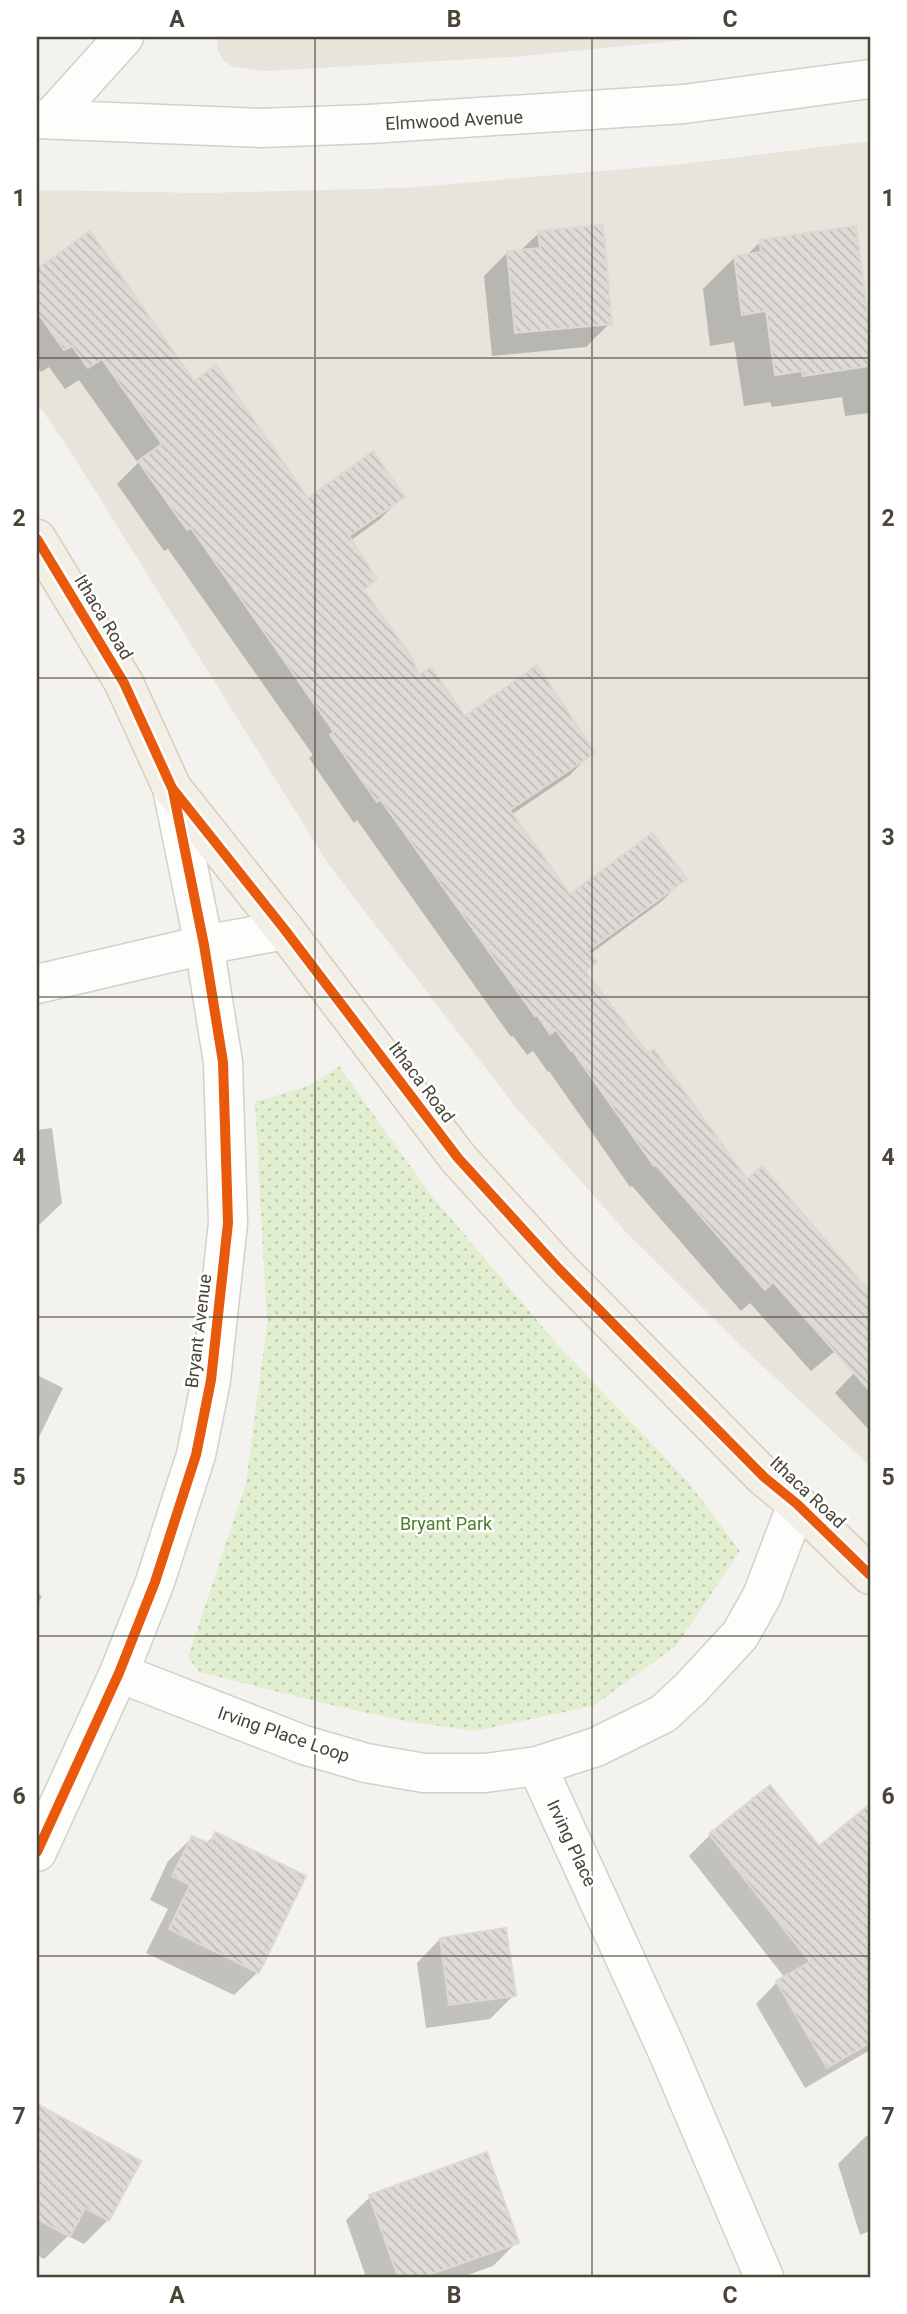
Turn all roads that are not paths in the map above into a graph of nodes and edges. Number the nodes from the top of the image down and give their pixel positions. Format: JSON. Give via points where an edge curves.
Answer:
{"nodes":[{"id":1,"x":124,"y":37,"type":"edge"},
{"id":2,"x":870,"y":79,"type":"edge"},
{"id":3,"x":43,"y":119,"type":"edge"},
{"id":4,"x":37,"y":539,"type":"edge"},
{"id":5,"x":173,"y":788,"type":"junction"},
{"id":6,"x":285,"y":930,"type":"junction"},
{"id":7,"x":204,"y":945,"type":"junction"},
{"id":8,"x":37,"y":984,"type":"edge"},
{"id":9,"x":797,"y":1504,"type":"junction"},
{"id":10,"x":870,"y":1575,"type":"edge"},
{"id":11,"x":119,"y":1673,"type":"junction"},
{"id":12,"x":537,"y":1766,"type":"junction"},
{"id":13,"x":37,"y":1852,"type":"edge"},
{"id":14,"x":764,"y":2277,"type":"edge"}],
"edges":[{"from":1,"to":3,"type":"street"},
{"from":2,"to":3,"type":"street","name":"Elmwood Avenue","via":[[684,104],[369,124],[260,128]]},
{"from":4,"to":5,"type":"main road","name":"Ithaca Road","via":[[124,683]]},
{"from":5,"to":6,"type":"main road","name":"Ithaca Road"},
{"from":5,"to":7,"type":"street","name":"Bryant Avenue"},
{"from":6,"to":7,"type":"street"},
{"from":6,"to":9,"type":"main road","name":"Ithaca Road","via":[[458,1158],[559,1269],[764,1477]]},
{"from":7,"to":8,"type":"street"},
{"from":7,"to":11,"type":"street","name":"Bryant Avenue","via":[[223,1062],[228,1223],[211,1380],[196,1455],[155,1582]]},
{"from":9,"to":10,"type":"main road","name":"Ithaca Road"},
{"from":9,"to":12,"type":"street","via":[[762,1596],[740,1634],[691,1688],[663,1714],[597,1747]]},
{"from":11,"to":12,"type":"street","name":"Irving Place Loop","via":[[304,1745],[366,1763],[424,1773],[485,1773]]},
{"from":11,"to":13,"type":"street","name":"Bryant Avenue"},
{"from":12,"to":14,"type":"street","name":"Irving Place"}]}
